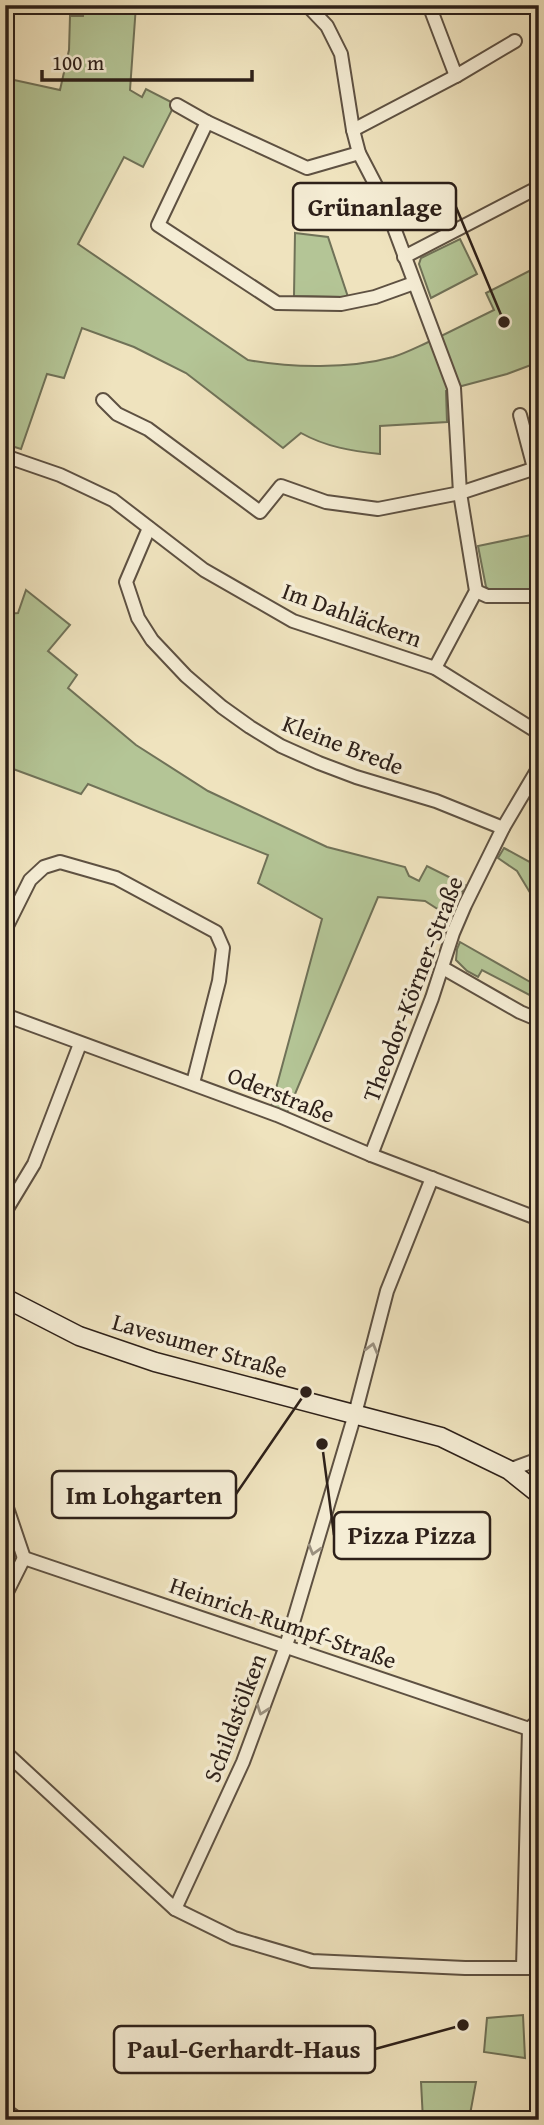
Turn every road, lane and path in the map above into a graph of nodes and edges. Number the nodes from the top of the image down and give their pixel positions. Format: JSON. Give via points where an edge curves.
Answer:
{"nodes":[{"id":1,"x":307,"y":5,"type":"edge"},
{"id":2,"x":429,"y":5,"type":"edge"},
{"id":3,"x":515,"y":41,"type":"dead end"},
{"id":4,"x":456,"y":76,"type":"junction"},
{"id":5,"x":177,"y":105,"type":"dead end"},
{"id":6,"x":207,"y":122,"type":"junction"},
{"id":7,"x":353,"y":130,"type":"junction"},
{"id":8,"x":359,"y":153,"type":"junction"},
{"id":9,"x":539,"y":187,"type":"edge"},
{"id":10,"x":404,"y":257,"type":"junction"},
{"id":11,"x":414,"y":283,"type":"junction"},
{"id":12,"x":103,"y":400,"type":"dead end"},
{"id":13,"x":520,"y":415,"type":"dead end"},
{"id":14,"x":5,"y":456,"type":"edge"},
{"id":15,"x":536,"y":468,"type":"edge"},
{"id":16,"x":460,"y":493,"type":"junction"},
{"id":17,"x":149,"y":528,"type":"junction"},
{"id":18,"x":476,"y":591,"type":"junction"},
{"id":19,"x":539,"y":596,"type":"edge"},
{"id":20,"x":435,"y":668,"type":"junction"},
{"id":21,"x":539,"y":733,"type":"edge"},
{"id":22,"x":539,"y":767,"type":"edge"},
{"id":23,"x":503,"y":828,"type":"junction"},
{"id":24,"x":5,"y":930,"type":"edge"},
{"id":25,"x":443,"y":968,"type":"junction"},
{"id":26,"x":5,"y":1015,"type":"edge"},
{"id":27,"x":539,"y":1020,"type":"edge"},
{"id":28,"x":80,"y":1044,"type":"junction"},
{"id":29,"x":192,"y":1083,"type":"junction"},
{"id":30,"x":371,"y":1154,"type":"junction"},
{"id":31,"x":432,"y":1178,"type":"junction"},
{"id":32,"x":5,"y":1212,"type":"edge"},
{"id":33,"x":539,"y":1219,"type":"edge"},
{"id":34,"x":5,"y":1298,"type":"edge"},
{"id":35,"x":355,"y":1415,"type":"junction"},
{"id":36,"x":539,"y":1459,"type":"edge"},
{"id":37,"x":509,"y":1470,"type":"junction"},
{"id":38,"x":539,"y":1494,"type":"edge"},
{"id":39,"x":5,"y":1502,"type":"edge"},
{"id":40,"x":24,"y":1558,"type":"junction"},
{"id":41,"x":5,"y":1596,"type":"edge"},
{"id":42,"x":286,"y":1646,"type":"junction"},
{"id":43,"x":534,"y":1724,"type":"edge"},
{"id":44,"x":5,"y":1752,"type":"edge"},
{"id":45,"x":176,"y":1909,"type":"junction"},
{"id":46,"x":523,"y":1968,"type":"junction"},
{"id":47,"x":539,"y":1968,"type":"edge"},
{"id":48,"x":5,"y":2110,"type":"edge"},
{"id":49,"x":19,"y":2120,"type":"edge"}],
"edges":[{"from":1,"to":7,"type":"street","via":[[327,26],[341,54]]},
{"from":2,"to":4,"type":"street"},
{"from":3,"to":4,"type":"street"},
{"from":4,"to":7,"type":"street"},
{"from":5,"to":6,"type":"street"},
{"from":6,"to":8,"type":"street","via":[[307,168]]},
{"from":6,"to":11,"type":"street","via":[[158,225],[277,303],[341,304]]},
{"from":7,"to":8,"type":"street"},
{"from":8,"to":10,"type":"street","via":[[384,201]]},
{"from":9,"to":10,"type":"street"},
{"from":10,"to":11,"type":"street"},
{"from":11,"to":16,"type":"street","via":[[454,388]]},
{"from":12,"to":16,"type":"street","via":[[260,512],[281,486],[326,502],[377,509]]},
{"from":13,"to":15,"type":"street"},
{"from":14,"to":17,"type":"street","name":"Im Dahläckern","via":[[113,500]]},
{"from":15,"to":16,"type":"street"},
{"from":16,"to":18,"type":"street"},
{"from":17,"to":20,"type":"street","name":"Im Dahläckern","via":[[204,570],[293,621]]},
{"from":17,"to":23,"type":"street","name":"Kleine Brede","via":[[126,582],[138,618],[152,640],[222,707],[281,746],[319,763]]},
{"from":18,"to":19,"type":"street","via":[[487,596]]},
{"from":18,"to":20,"type":"street"},
{"from":20,"to":21,"type":"street","name":"Im Dahläckern"},
{"from":22,"to":23,"type":"street","name":"Theodor-Körner-Straße"},
{"from":23,"to":25,"type":"street","name":"Theodor-Körner-Straße","via":[[453,933]]},
{"from":24,"to":29,"type":"street","via":[[30,880],[44,867],[60,862],[116,878],[216,932],[223,948],[219,981]]},
{"from":25,"to":27,"type":"street"},
{"from":25,"to":30,"type":"street","name":"Theodor-Körner-Straße"},
{"from":26,"to":28,"type":"street","name":"Oderstraße"},
{"from":28,"to":29,"type":"street","name":"Oderstraße"},
{"from":28,"to":32,"type":"street","via":[[34,1164]]},
{"from":29,"to":30,"type":"street","name":"Oderstraße"},
{"from":30,"to":31,"type":"street","name":"Oderstraße"},
{"from":31,"to":33,"type":"street","name":"Oderstraße"},
{"from":35,"to":31,"type":"street","name":"Schildstölken","one_way":true,"via":[[387,1291]]},
{"from":34,"to":35,"type":"street","name":"Lavesumer Straße","via":[[79,1336],[155,1362]]},
{"from":35,"to":37,"type":"street","name":"Lavesumer Straße","via":[[440,1437]]},
{"from":35,"to":42,"type":"street","name":"Schildstölken","one_way":true},
{"from":36,"to":37,"type":"street"},
{"from":37,"to":38,"type":"street","name":"Lavesumer Straße"},
{"from":39,"to":40,"type":"street"},
{"from":40,"to":41,"type":"street"},
{"from":40,"to":42,"type":"street","name":"Heinrich-Rumpf-Straße"},
{"from":42,"to":43,"type":"street","name":"Heinrich-Rumpf-Straße"},
{"from":42,"to":45,"type":"street","name":"Schildstölken","one_way":true,"via":[[243,1762]]},
{"from":43,"to":46,"type":"street"},
{"from":44,"to":45,"type":"street"},
{"from":45,"to":46,"type":"street","via":[[234,1938],[312,1961]]},
{"from":46,"to":47,"type":"street"},
{"from":48,"to":49,"type":"street"}]}
